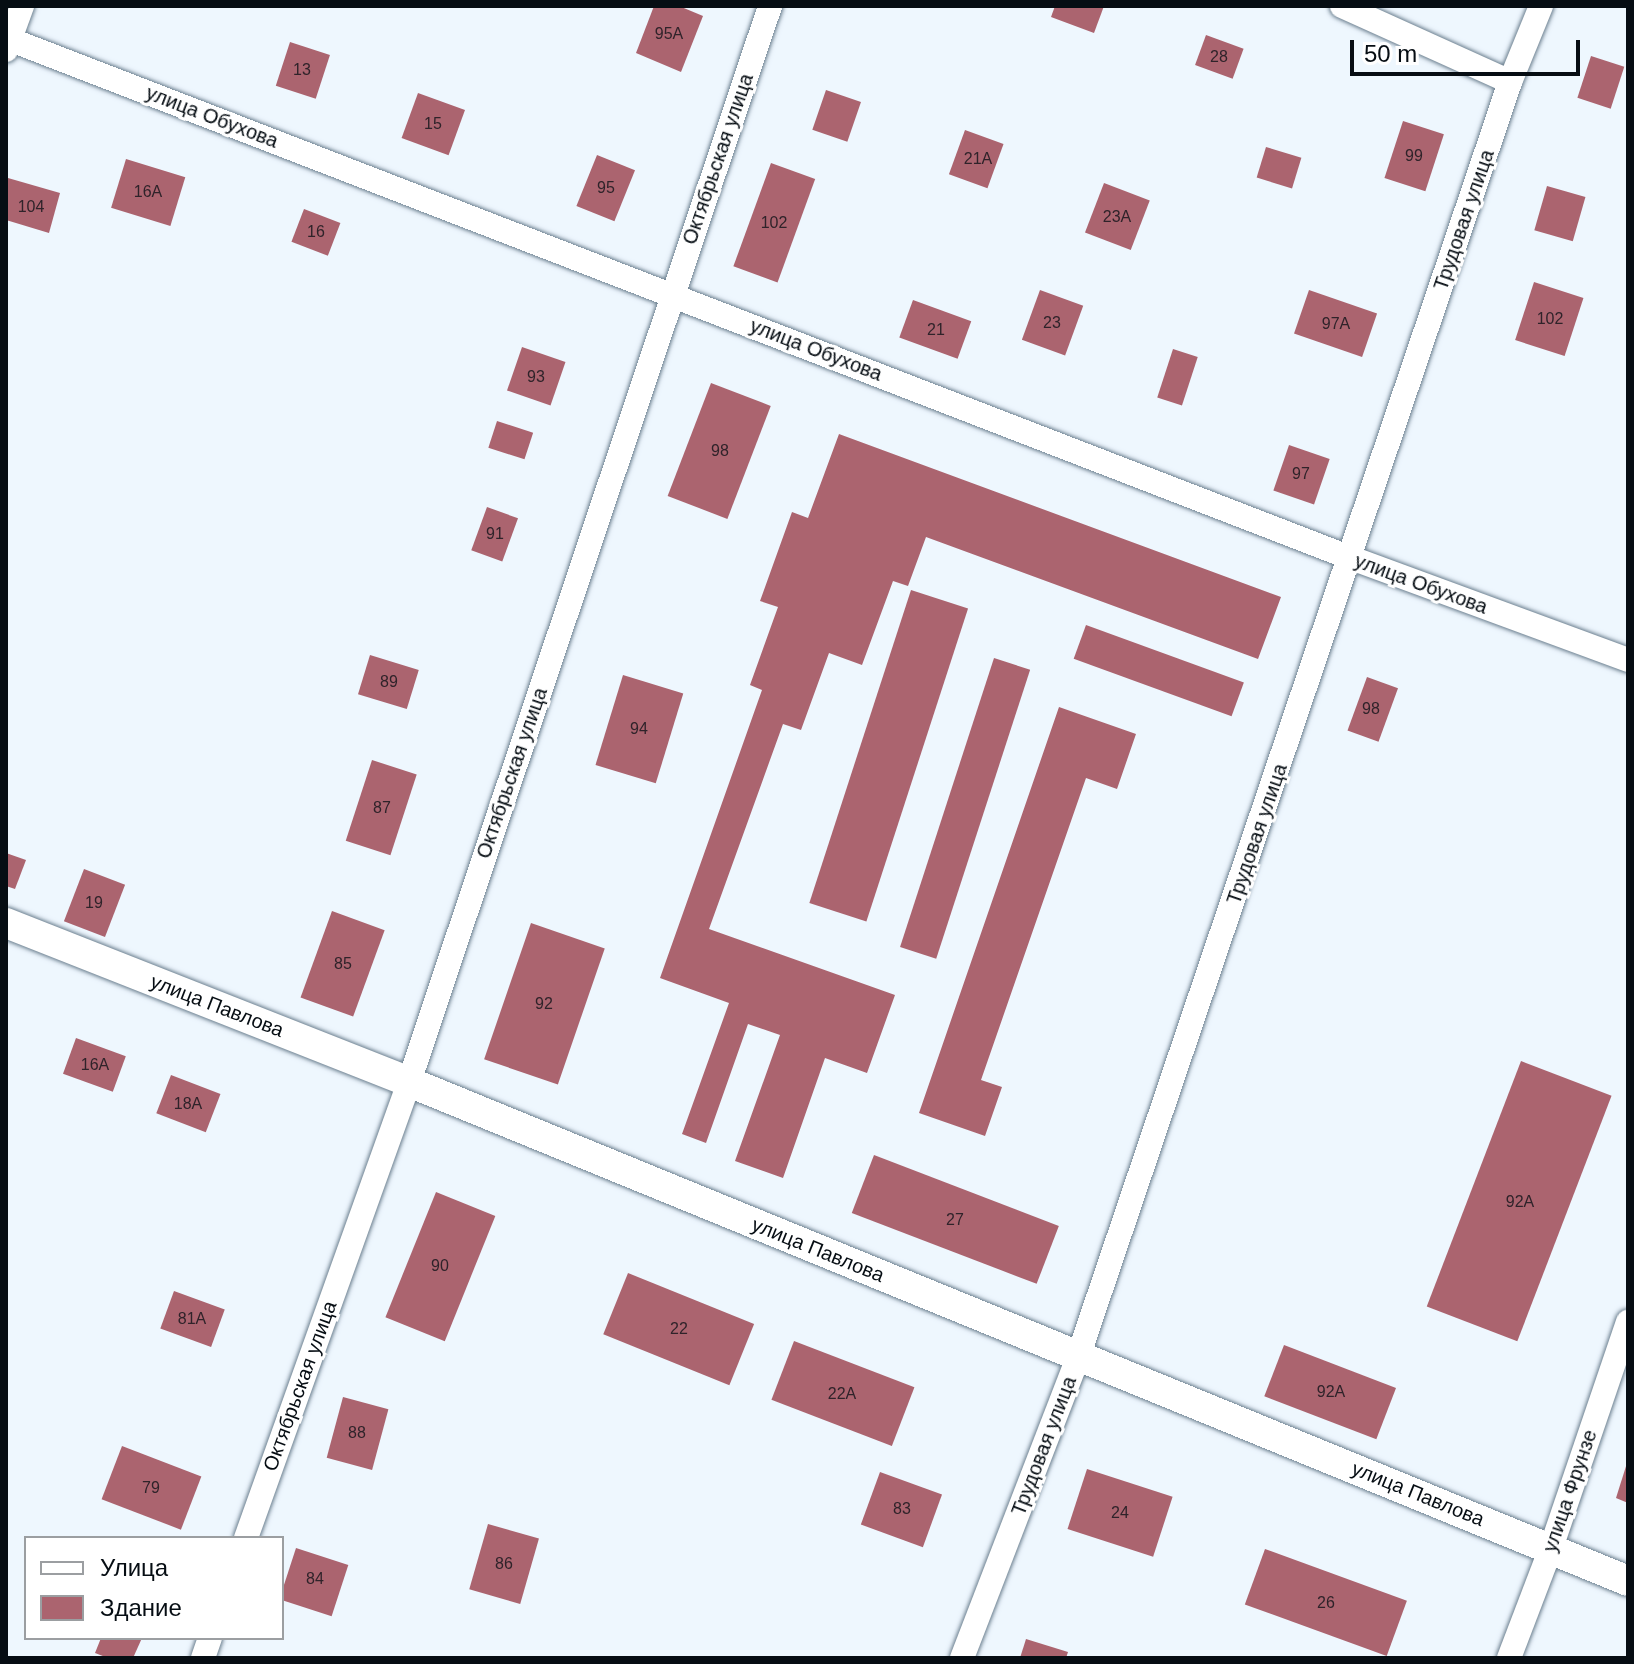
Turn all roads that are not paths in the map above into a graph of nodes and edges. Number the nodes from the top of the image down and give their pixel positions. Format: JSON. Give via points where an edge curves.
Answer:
{"nodes":[{"id":1,"x":22,"y":6,"type":"edge"},
{"id":2,"x":770,"y":6,"type":"edge"},
{"id":3,"x":1342,"y":6,"type":"edge"},
{"id":4,"x":1541,"y":6,"type":"edge"},
{"id":5,"x":7,"y":43,"type":"edge"},
{"id":6,"x":1510,"y":82,"type":"junction"},
{"id":7,"x":672,"y":294,"type":"junction"},
{"id":8,"x":1351,"y":558,"type":"junction"},
{"id":9,"x":1628,"y":660,"type":"edge"},
{"id":10,"x":6,"y":923,"type":"edge"},
{"id":11,"x":409,"y":1082,"type":"junction"},
{"id":12,"x":1628,"y":1322,"type":"edge"},
{"id":13,"x":1078,"y":1357,"type":"junction"},
{"id":14,"x":247,"y":1536,"type":"edge"},
{"id":15,"x":1551,"y":1548,"type":"junction"},
{"id":16,"x":1628,"y":1581,"type":"edge"},
{"id":17,"x":962,"y":1658,"type":"edge"},
{"id":18,"x":1509,"y":1658,"type":"edge"}],
"edges":[{"from":1,"to":5,"type":"street"},
{"from":2,"to":7,"type":"street","name":"Октябрьская улица"},
{"from":3,"to":6,"type":"street"},
{"from":4,"to":6,"type":"street","name":"Трудовая улица"},
{"from":5,"to":7,"type":"street","name":"улица Обухова"},
{"from":6,"to":8,"type":"street","name":"Трудовая улица"},
{"from":7,"to":8,"type":"street","name":"улица Обухова"},
{"from":7,"to":11,"type":"street","name":"Октябрьская улица"},
{"from":8,"to":9,"type":"street","name":"улица Обухова"},
{"from":8,"to":13,"type":"street","name":"Трудовая улица"},
{"from":10,"to":11,"type":"street","name":"улица Павлова"},
{"from":11,"to":13,"type":"street","name":"улица Павлова"},
{"from":11,"to":14,"type":"street","name":"Октябрьская улица"},
{"from":12,"to":15,"type":"street","name":"улица Фрунзе"},
{"from":13,"to":15,"type":"street","name":"улица Павлова"},
{"from":13,"to":17,"type":"street","name":"Трудовая улица"},
{"from":15,"to":16,"type":"street","name":"улица Павлова"},
{"from":15,"to":18,"type":"street","name":"улица Фрунзе"}]}
